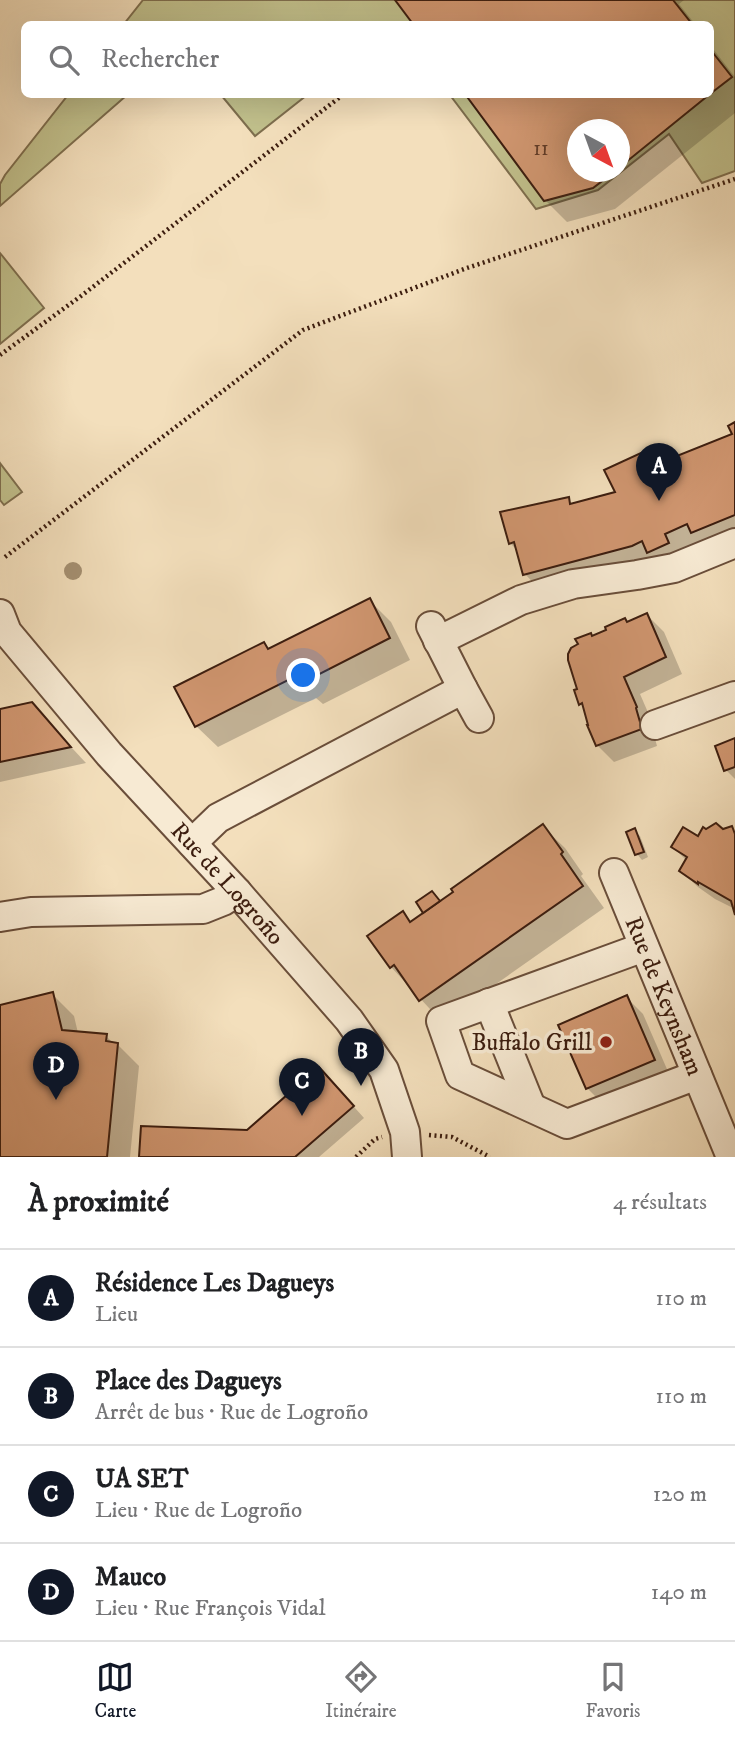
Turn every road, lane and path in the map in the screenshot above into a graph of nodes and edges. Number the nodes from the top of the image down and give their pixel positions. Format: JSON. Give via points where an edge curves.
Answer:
{"nodes":[{"id":1,"x":339,"y":98,"type":"edge"},
{"id":2,"x":735,"y":179,"type":"edge"},
{"id":3,"x":0,"y":355,"type":"edge"},
{"id":4,"x":735,"y":543,"type":"edge"},
{"id":5,"x":5,"y":557,"type":"dead end"},
{"id":6,"x":2,"y":625,"type":"edge"},
{"id":7,"x":463,"y":689,"type":"junction"},
{"id":8,"x":735,"y":696,"type":"edge"},
{"id":9,"x":479,"y":718,"type":"dead end"},
{"id":10,"x":655,"y":725,"type":"dead end"},
{"id":11,"x":192,"y":843,"type":"junction"},
{"id":12,"x":614,"y":873,"type":"dead end"},
{"id":13,"x":237,"y":892,"type":"junction"},
{"id":14,"x":0,"y":917,"type":"edge"},
{"id":15,"x":644,"y":947,"type":"junction"},
{"id":16,"x":489,"y":1003,"type":"junction"},
{"id":17,"x":697,"y":1075,"type":"junction"},
{"id":18,"x":531,"y":1107,"type":"junction"},
{"id":19,"x":407,"y":1157,"type":"edge"},
{"id":20,"x":731,"y":1157,"type":"edge"}],
"edges":[{"from":1,"to":3,"type":"path"},
{"from":2,"to":5,"type":"path","via":[[467,268],[303,330]]},
{"from":4,"to":7,"type":"street","via":[[674,568],[573,584],[434,633]]},
{"from":6,"to":11,"type":"street","name":"Rue de Logroño","via":[[109,754]]},
{"from":7,"to":9,"type":"street"},
{"from":7,"to":11,"type":"street","via":[[218,818]]},
{"from":8,"to":10,"type":"street"},
{"from":11,"to":13,"type":"street","name":"Rue de Logroño"},
{"from":12,"to":15,"type":"street","name":"Rue de Keynsham"},
{"from":13,"to":14,"type":"street","via":[[203,909],[31,912]]},
{"from":13,"to":19,"type":"street","name":"Rue de Logroño","via":[[349,1020],[384,1070],[405,1132]]},
{"from":15,"to":16,"type":"street"},
{"from":15,"to":17,"type":"street","name":"Rue de Keynsham"},
{"from":16,"to":18,"type":"street"},
{"from":16,"to":18,"type":"street","via":[[441,1021],[460,1075]]},
{"from":17,"to":18,"type":"street","via":[[567,1124]]},
{"from":17,"to":20,"type":"street","name":"Rue de Keynsham"}]}
